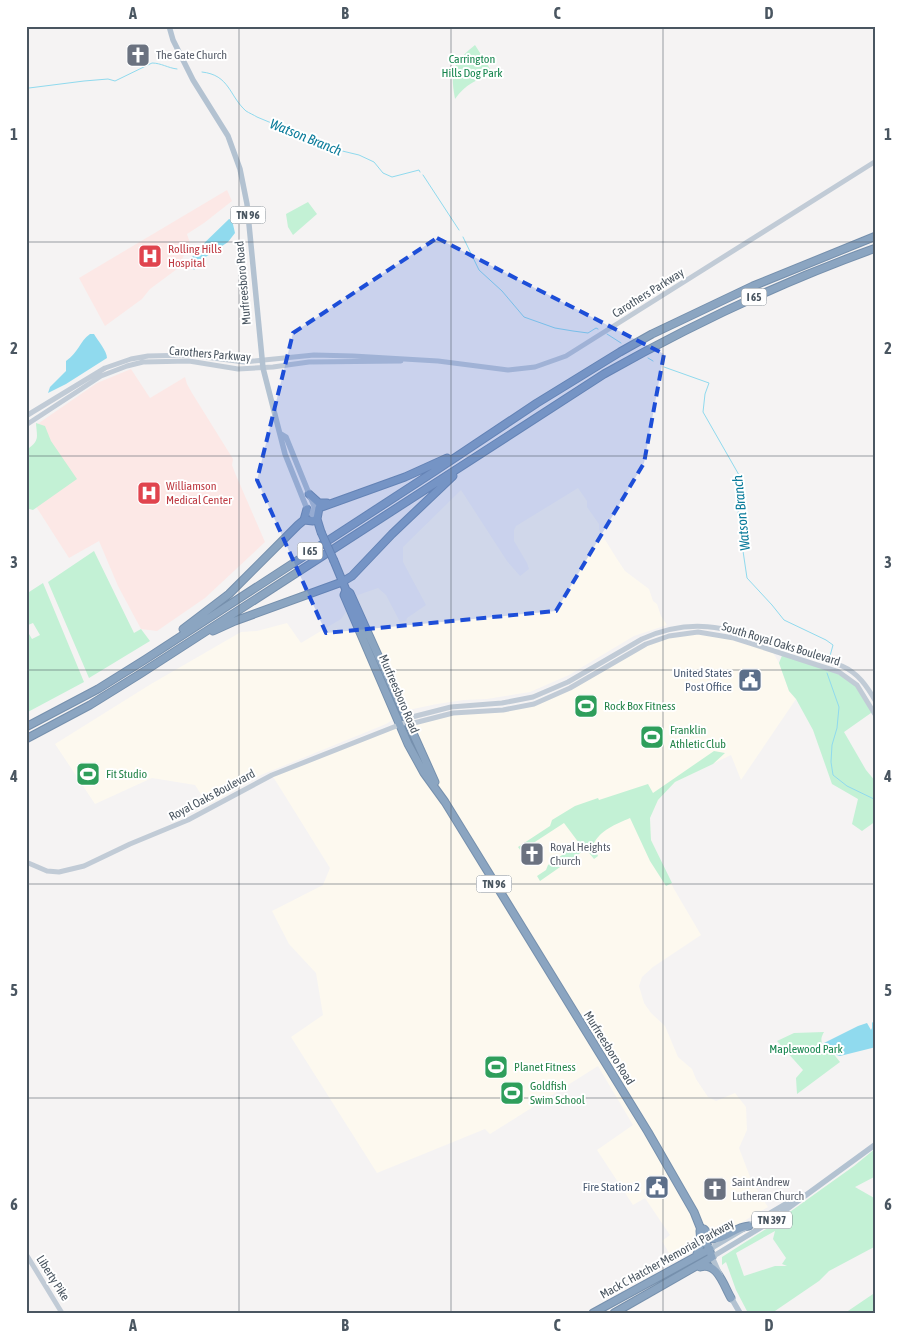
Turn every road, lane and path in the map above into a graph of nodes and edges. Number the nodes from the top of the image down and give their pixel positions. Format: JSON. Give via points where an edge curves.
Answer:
{"nodes":[{"id":1,"x":169,"y":26,"type":"edge"},
{"id":2,"x":876,"y":161,"type":"edge"},
{"id":3,"x":876,"y":236,"type":"edge"},
{"id":4,"x":876,"y":248,"type":"edge"},
{"id":5,"x":342,"y":356,"type":"junction"},
{"id":6,"x":408,"y":359,"type":"junction"},
{"id":7,"x":261,"y":360,"type":"junction"},
{"id":8,"x":342,"y":362,"type":"junction"},
{"id":9,"x":263,"y":368,"type":"junction"},
{"id":10,"x":26,"y":416,"type":"edge"},
{"id":11,"x":26,"y":425,"type":"edge"},
{"id":12,"x":281,"y":434,"type":"junction"},
{"id":13,"x":474,"y":444,"type":"junction"},
{"id":14,"x":477,"y":456,"type":"junction"},
{"id":15,"x":309,"y":494,"type":"junction"},
{"id":16,"x":334,"y":502,"type":"junction"},
{"id":17,"x":307,"y":508,"type":"junction"},
{"id":18,"x":317,"y":519,"type":"junction"},
{"id":19,"x":304,"y":520,"type":"junction"},
{"id":20,"x":342,"y":582,"type":"junction"},
{"id":21,"x":146,"y":659,"type":"junction"},
{"id":22,"x":162,"y":660,"type":"junction"},
{"id":23,"x":876,"y":702,"type":"edge"},
{"id":24,"x":502,"y":703,"type":"junction"},
{"id":25,"x":503,"y":710,"type":"junction"},
{"id":26,"x":876,"y":716,"type":"edge"},
{"id":27,"x":405,"y":723,"type":"junction"},
{"id":28,"x":26,"y":727,"type":"edge"},
{"id":29,"x":26,"y":738,"type":"edge"},
{"id":30,"x":26,"y":862,"type":"edge"},
{"id":31,"x":876,"y":1144,"type":"edge"},
{"id":32,"x":828,"y":1179,"type":"junction"},
{"id":33,"x":697,"y":1219,"type":"junction"},
{"id":34,"x":749,"y":1226,"type":"junction"},
{"id":35,"x":710,"y":1249,"type":"junction"},
{"id":36,"x":26,"y":1254,"type":"edge"},
{"id":37,"x":696,"y":1256,"type":"junction"},
{"id":38,"x":712,"y":1257,"type":"junction"},
{"id":39,"x":667,"y":1283,"type":"junction"},
{"id":40,"x":731,"y":1298,"type":"junction"},
{"id":41,"x":62,"y":1313,"type":"edge"},
{"id":42,"x":593,"y":1313,"type":"edge"},
{"id":43,"x":614,"y":1313,"type":"edge"},
{"id":44,"x":740,"y":1313,"type":"edge"}],
"edges":[{"from":1,"to":7,"type":"main road","name":"Murfreesboro Road","number":"TN 96","via":[[193,80],[228,136],[240,169],[247,204]]},
{"from":2,"to":6,"type":"main road","name":"Carothers Parkway","via":[[559,359],[535,367],[508,370]]},
{"from":3,"to":13,"type":"highway","number":"I 65","via":[[753,286],[652,334]]},
{"from":4,"to":14,"type":"highway","number":"I 65","via":[[767,291],[658,344],[604,374]]},
{"from":5,"to":6,"type":"main road","name":"Carothers Parkway"},
{"from":5,"to":7,"type":"main road","name":"Carothers Parkway"},
{"from":5,"to":8,"type":"main road"},
{"from":6,"to":8,"type":"main road","name":"Carothers Parkway"},
{"from":7,"to":9,"type":"main road","name":"Murfreesboro Road","number":"TN 96"},
{"from":7,"to":10,"type":"main road","name":"Carothers Parkway","via":[[235,362],[169,355],[131,359],[96,373]]},
{"from":8,"to":9,"type":"main road","name":"Carothers Parkway"},
{"from":9,"to":11,"type":"main road","name":"Carothers Parkway","via":[[229,368],[184,360],[132,364],[101,376]]},
{"from":9,"to":12,"type":"main road","name":"Murfreesboro Road","number":"TN 96"},
{"from":12,"to":15,"type":"main road","name":"Murfreesboro Road","number":"TN 96","via":[[286,438]]},
{"from":12,"to":17,"type":"main road","name":"Murfreesboro Road","via":[[283,449]]},
{"from":13,"to":16,"type":"highway","via":[[405,477]]},
{"from":13,"to":21,"type":"highway","number":"I 65"},
{"from":14,"to":20,"type":"highway","via":[[438,488],[352,576]]},
{"from":14,"to":22,"type":"highway","number":"I 65"},
{"from":15,"to":16,"type":"highway","via":[[319,503]]},
{"from":15,"to":18,"type":"main road","name":"Murfreesboro Road","number":"TN 96"},
{"from":16,"to":18,"type":"highway","via":[[319,508]]},
{"from":17,"to":18,"type":"main road","name":"Murfreesboro Road"},
{"from":17,"to":19,"type":"highway"},
{"from":18,"to":19,"type":"highway"},
{"from":18,"to":20,"type":"highway","name":"Murfreesboro Road","number":"TN 96","bridge":true},
{"from":19,"to":21,"type":"highway","via":[[229,594],[158,646]]},
{"from":20,"to":22,"type":"highway","via":[[235,621]]},
{"from":20,"to":27,"type":"highway","name":"Murfreesboro Road","number":"TN 96","via":[[350,592]]},
{"from":21,"to":28,"type":"highway","number":"I 65"},
{"from":22,"to":29,"type":"highway","number":"I 65","via":[[90,705]]},
{"from":23,"to":24,"type":"main road","name":"South Royal Oaks Boulevard","via":[[859,677],[842,666],[735,630],[697,626],[654,633],[555,689]]},
{"from":24,"to":25,"type":"main road"},
{"from":24,"to":27,"type":"main road","name":"South Royal Oaks Boulevard","via":[[438,709],[412,717]]},
{"from":25,"to":26,"type":"main road","name":"South Royal Oaks Boulevard","via":[[550,698],[646,644],[678,634],[698,632],[734,638],[839,672],[857,685]]},
{"from":25,"to":27,"type":"main road","name":"South Royal Oaks Boulevard","via":[[462,712]]},
{"from":27,"to":30,"type":"main road","name":"Royal Oaks Boulevard","via":[[272,774],[188,820],[84,866],[59,872]]},
{"from":27,"to":33,"type":"highway","name":"Murfreesboro Road","number":"TN 96","via":[[445,802],[648,1132]]},
{"from":31,"to":32,"type":"main road","name":"Mack C Hatcher Memorial Parkway","number":"TN 397"},
{"from":32,"to":34,"type":"main road","name":"Mack C Hatcher Memorial Parkway","number":"TN 397"},
{"from":32,"to":38,"type":"main road","name":"Mack C Hatcher Memorial Parkway","number":"TN 397","via":[[765,1225]]},
{"from":33,"to":34,"type":"highway","via":[[713,1238],[721,1238],[740,1227]]},
{"from":33,"to":35,"type":"highway","name":"Murfreesboro Road","number":"TN 96"},
{"from":33,"to":37,"type":"highway","via":[[701,1243]]},
{"from":34,"to":35,"type":"main road","name":"Mack C Hatcher Memorial Parkway","number":"TN 397"},
{"from":35,"to":37,"type":"highway","name":"Mack C Hatcher Memorial Parkway","number":"TN 397"},
{"from":35,"to":38,"type":"highway","name":"Murfreesboro Road","number":"TN 96"},
{"from":36,"to":41,"type":"main road","name":"Liberty Pike"},
{"from":37,"to":42,"type":"highway","name":"Mack C Hatcher Memorial Parkway","number":"TN 397"},
{"from":38,"to":39,"type":"highway","name":"Mack C Hatcher Memorial Parkway","number":"TN 397"},
{"from":38,"to":40,"type":"main road","name":"Murfreesboro Road","number":"TN 96"},
{"from":39,"to":40,"type":"highway","via":[[708,1265],[717,1273]]},
{"from":39,"to":43,"type":"highway","name":"Mack C Hatcher Memorial Parkway","number":"TN 397"},
{"from":40,"to":44,"type":"main road","name":"Murfreesboro Road","number":"TN 96"}]}
